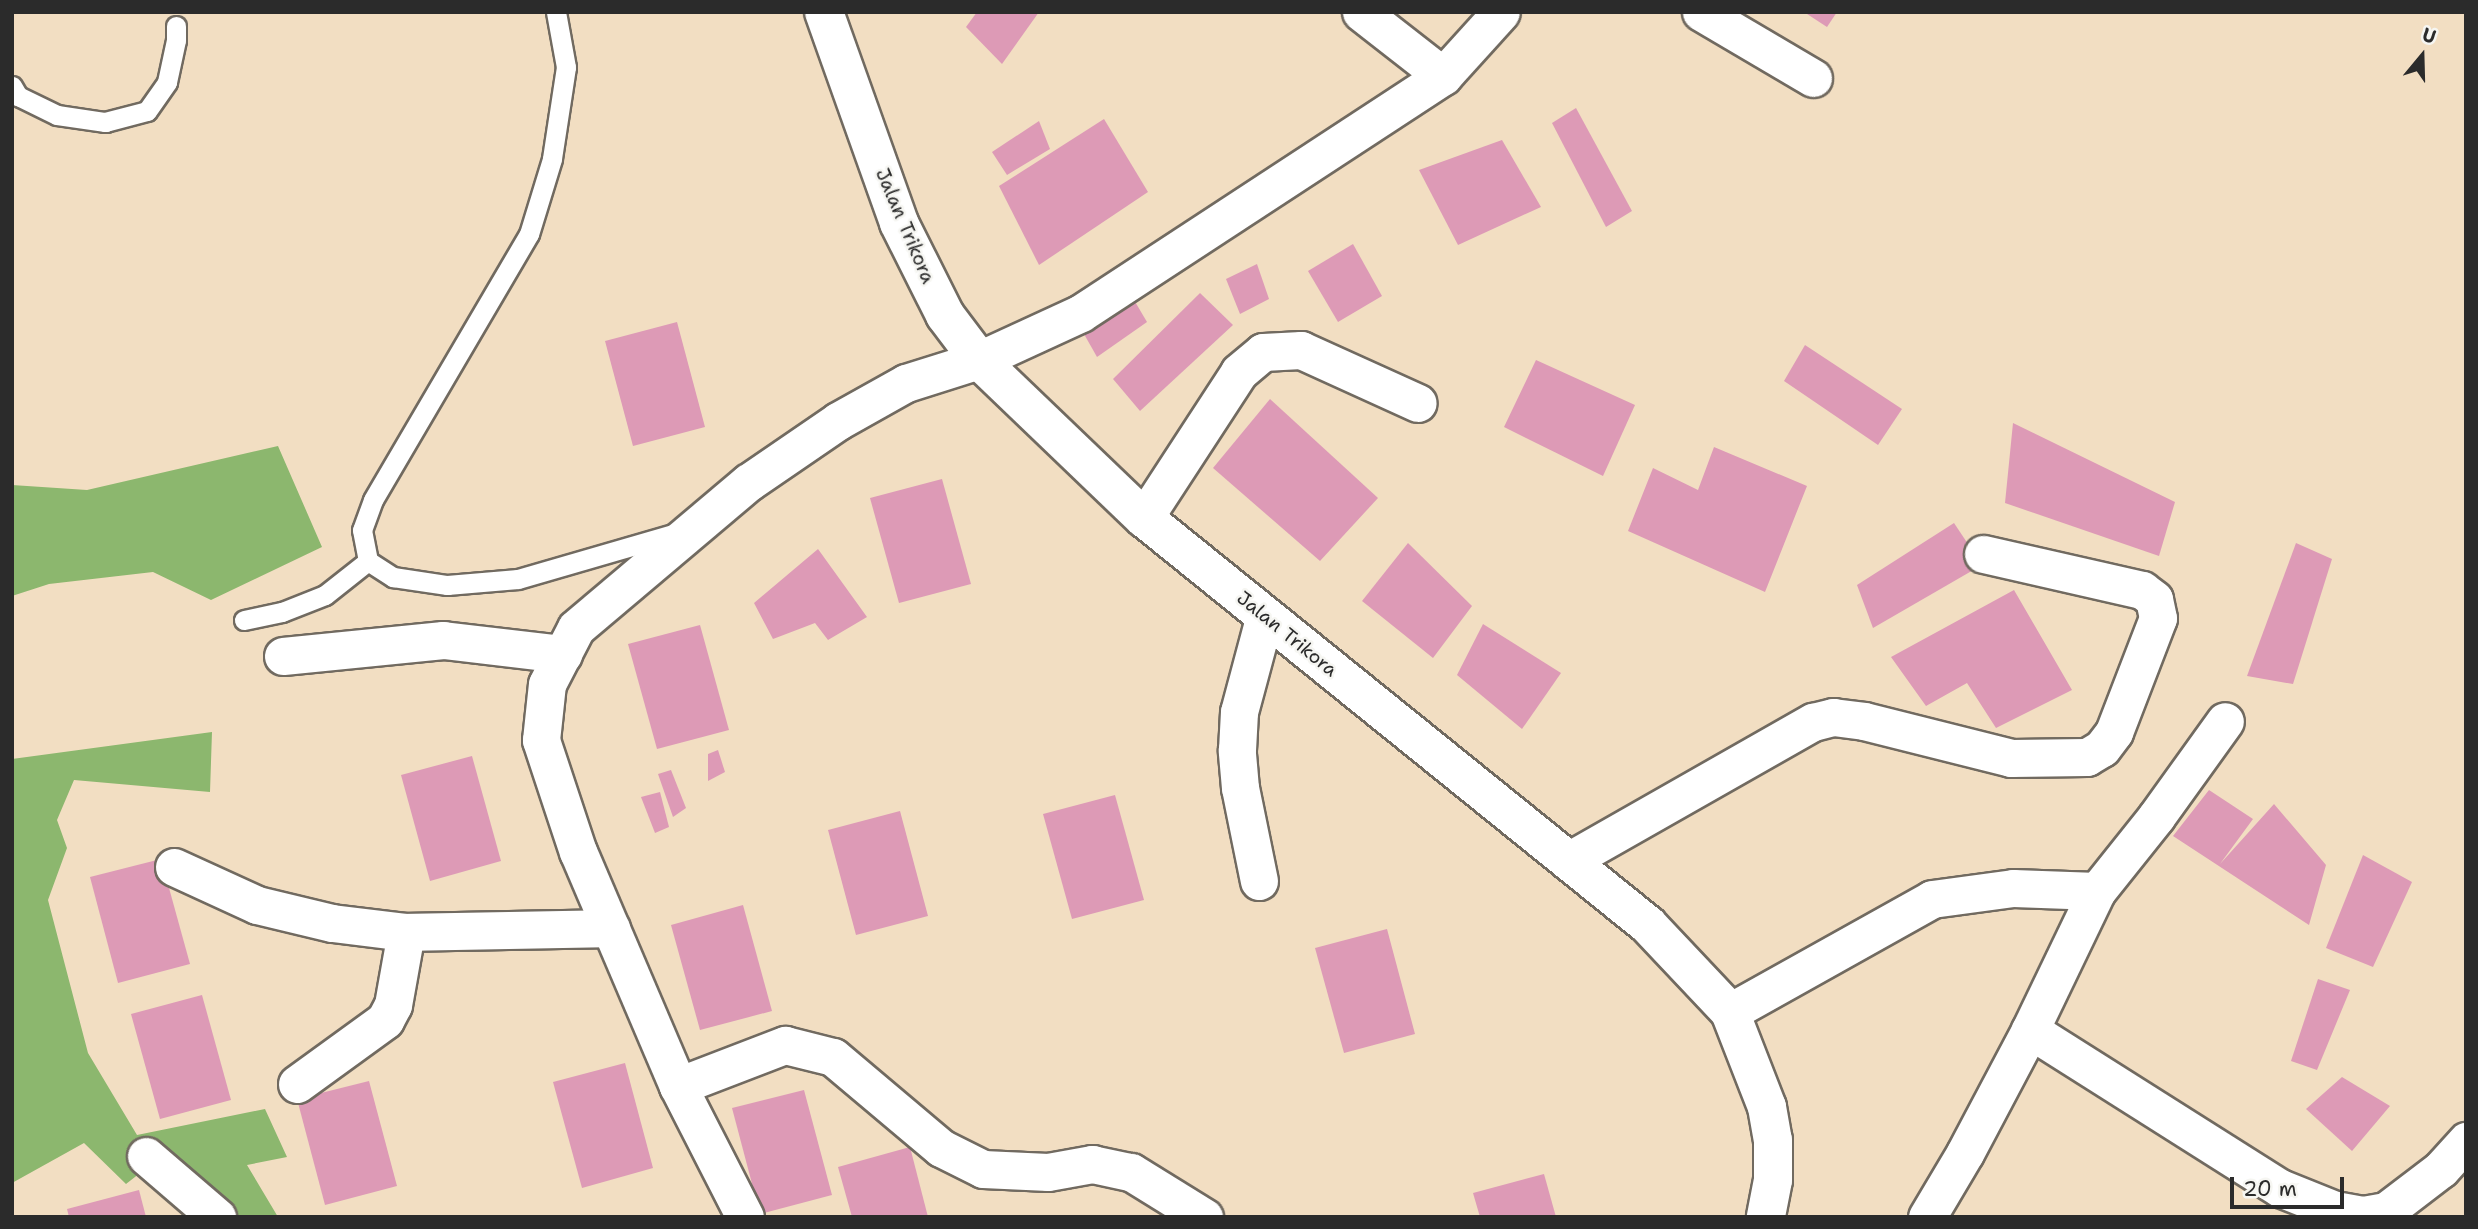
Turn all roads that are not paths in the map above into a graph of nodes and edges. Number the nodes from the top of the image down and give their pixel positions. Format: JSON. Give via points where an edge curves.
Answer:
{"nodes":[{"id":1,"x":556,"y":12,"type":"edge"},
{"id":2,"x":824,"y":12,"type":"edge"},
{"id":3,"x":1361,"y":12,"type":"edge"},
{"id":4,"x":1501,"y":12,"type":"edge"},
{"id":5,"x":1701,"y":12,"type":"edge"},
{"id":6,"x":176,"y":26,"type":"dead end"},
{"id":7,"x":1443,"y":76,"type":"junction"},
{"id":8,"x":1813,"y":78,"type":"dead end"},
{"id":9,"x":12,"y":86,"type":"edge"},
{"id":10,"x":979,"y":360,"type":"junction"},
{"id":11,"x":1418,"y":403,"type":"dead end"},
{"id":12,"x":1144,"y":518,"type":"junction"},
{"id":13,"x":690,"y":529,"type":"junction"},
{"id":14,"x":1983,"y":555,"type":"dead end"},
{"id":15,"x":368,"y":561,"type":"junction"},
{"id":16,"x":1265,"y":615,"type":"junction"},
{"id":17,"x":244,"y":621,"type":"dead end"},
{"id":18,"x":563,"y":654,"type":"junction"},
{"id":19,"x":283,"y":656,"type":"dead end"},
{"id":20,"x":2225,"y":721,"type":"dead end"},
{"id":21,"x":1568,"y":861,"type":"junction"},
{"id":22,"x":174,"y":867,"type":"dead end"},
{"id":23,"x":1259,"y":881,"type":"dead end"},
{"id":24,"x":2097,"y":891,"type":"junction"},
{"id":25,"x":611,"y":928,"type":"junction"},
{"id":26,"x":406,"y":932,"type":"junction"},
{"id":27,"x":1730,"y":1012,"type":"junction"},
{"id":28,"x":2030,"y":1030,"type":"junction"},
{"id":29,"x":297,"y":1084,"type":"dead end"},
{"id":30,"x":678,"y":1087,"type":"junction"},
{"id":31,"x":2466,"y":1142,"type":"edge"},
{"id":32,"x":146,"y":1156,"type":"dead end"},
{"id":33,"x":217,"y":1217,"type":"edge"},
{"id":34,"x":745,"y":1217,"type":"edge"},
{"id":35,"x":1204,"y":1217,"type":"edge"},
{"id":36,"x":1766,"y":1217,"type":"edge"},
{"id":37,"x":1927,"y":1217,"type":"edge"}],
"edges":[{"from":1,"to":15,"type":"lane","via":[[566,67],[552,159],[530,234],[373,500],[362,530]]},
{"from":2,"to":10,"type":"street","name":"Jalan Trikora","via":[[899,223],[944,315]]},
{"from":3,"to":7,"type":"street"},
{"from":4,"to":7,"type":"street"},
{"from":5,"to":8,"type":"street"},
{"from":6,"to":9,"type":"lane","via":[[167,82],[147,111],[105,122],[57,115],[18,96]]},
{"from":7,"to":10,"type":"street","via":[[1081,313]]},
{"from":10,"to":12,"type":"street","name":"Jalan Trikora"},
{"from":10,"to":13,"type":"street","via":[[906,383],[838,421]]},
{"from":11,"to":12,"type":"street","via":[[1301,351],[1263,352],[1240,372]]},
{"from":12,"to":16,"type":"street","name":"Jalan Trikora"},
{"from":13,"to":15,"type":"lane","via":[[518,579],[447,585],[393,577]]},
{"from":13,"to":18,"type":"street","via":[[576,628]]},
{"from":14,"to":21,"type":"street","via":[[2142,590],[2154,598],[2158,618],[2114,732],[2102,748],[2087,757],[2011,758],[1833,717],[1813,722]]},
{"from":15,"to":17,"type":"lane","via":[[325,595]]},
{"from":16,"to":21,"type":"street","name":"Jalan Trikora"},
{"from":16,"to":23,"type":"street","via":[[1239,712],[1237,750]]},
{"from":18,"to":19,"type":"street","via":[[443,640]]},
{"from":18,"to":25,"type":"street","via":[[547,684],[541,740],[578,852]]},
{"from":20,"to":24,"type":"street"},
{"from":21,"to":27,"type":"street","name":"Jalan Trikora","via":[[1648,926]]},
{"from":22,"to":26,"type":"street","via":[[257,905]]},
{"from":24,"to":27,"type":"street","via":[[2013,888],[1932,899]]},
{"from":24,"to":28,"type":"street"},
{"from":25,"to":26,"type":"street"},
{"from":25,"to":30,"type":"street"},
{"from":26,"to":29,"type":"street","via":[[393,1005],[385,1020]]},
{"from":27,"to":36,"type":"street","name":"Jalan Trikora","via":[[1767,1107],[1773,1140],[1773,1180]]},
{"from":28,"to":31,"type":"street","via":[[2280,1188],[2335,1210],[2363,1215],[2386,1211],[2441,1169]]},
{"from":28,"to":37,"type":"street"},
{"from":30,"to":34,"type":"street"},
{"from":30,"to":35,"type":"street","via":[[785,1045],[833,1057],[940,1148],[983,1169],[1048,1172],[1092,1164],[1131,1172]]},
{"from":32,"to":33,"type":"street"}]}
